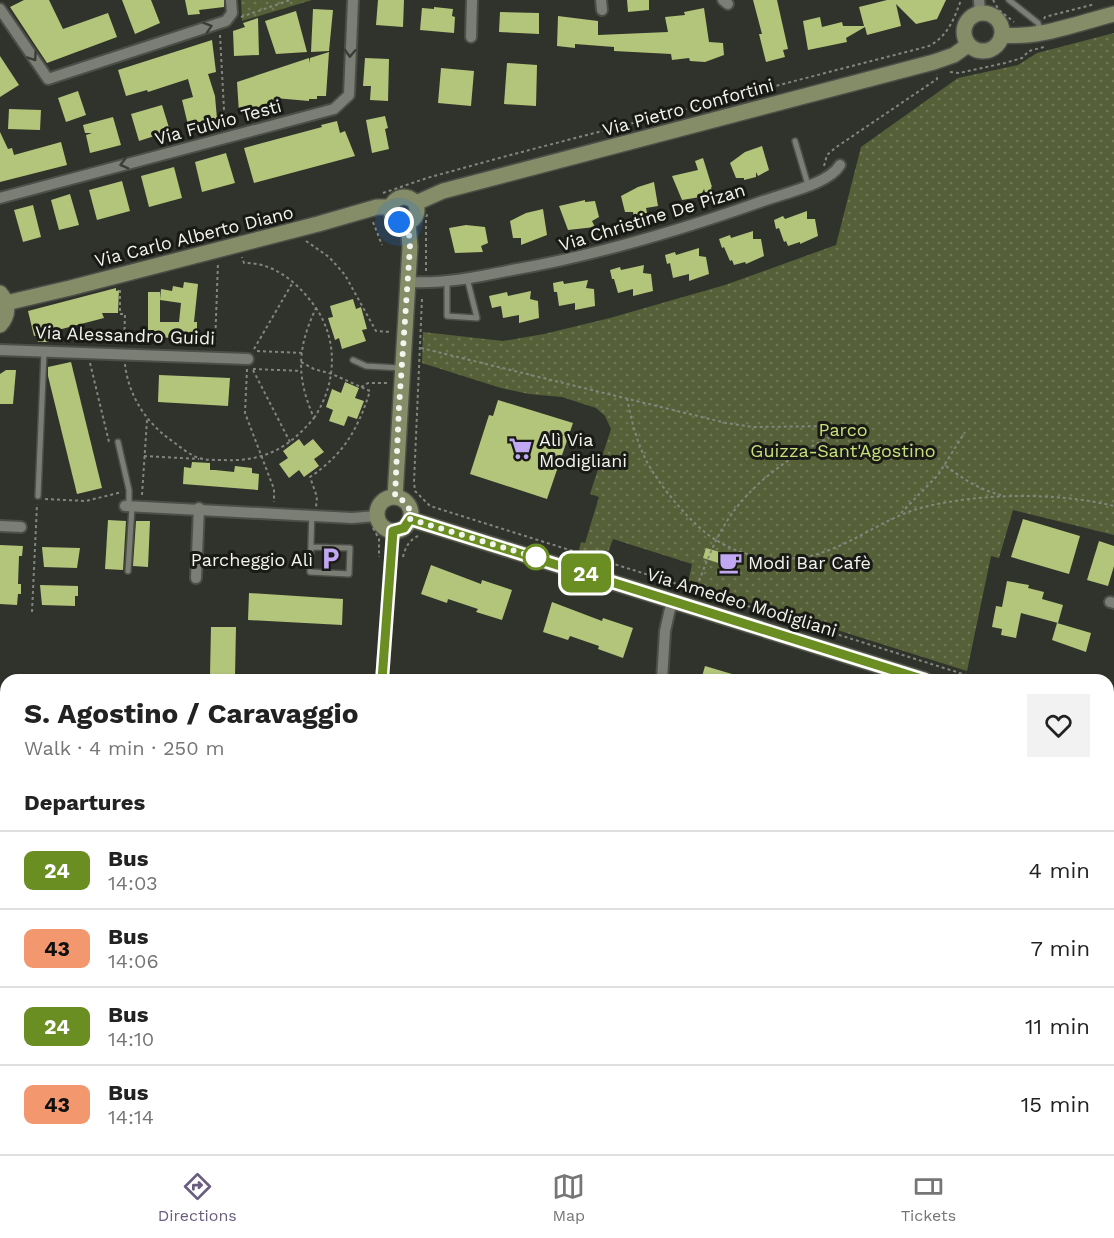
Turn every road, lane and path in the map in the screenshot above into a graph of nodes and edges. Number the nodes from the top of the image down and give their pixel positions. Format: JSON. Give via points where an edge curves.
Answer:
{"nodes":[{"id":1,"x":231,"y":0,"type":"edge"},
{"id":2,"x":290,"y":0,"type":"edge"},
{"id":3,"x":353,"y":0,"type":"edge"},
{"id":4,"x":472,"y":0,"type":"edge"},
{"id":5,"x":961,"y":0,"type":"edge"},
{"id":6,"x":993,"y":0,"type":"edge"},
{"id":7,"x":1009,"y":0,"type":"edge"},
{"id":8,"x":285,"y":1,"type":"edge"},
{"id":9,"x":980,"y":7,"type":"edge"},
{"id":10,"x":0,"y":9,"type":"edge"},
{"id":11,"x":1114,"y":14,"type":"edge"},
{"id":12,"x":224,"y":21,"type":"junction"},
{"id":13,"x":1016,"y":23,"type":"dead end"},
{"id":14,"x":1042,"y":33,"type":"junction"},
{"id":15,"x":1002,"y":34,"type":"junction"},
{"id":16,"x":471,"y":36,"type":"dead end"},
{"id":17,"x":968,"y":45,"type":"junction"},
{"id":18,"x":1029,"y":51,"type":"dead end"},
{"id":19,"x":936,"y":70,"type":"dead end"},
{"id":20,"x":948,"y":72,"type":"dead end"},
{"id":21,"x":226,"y":137,"type":"junction"},
{"id":22,"x":795,"y":141,"type":"dead end"},
{"id":23,"x":840,"y":165,"type":"dead end"},
{"id":24,"x":807,"y":181,"type":"junction"},
{"id":25,"x":382,"y":193,"type":"dead end"},
{"id":26,"x":0,"y":198,"type":"edge"},
{"id":27,"x":391,"y":207,"type":"junction"},
{"id":28,"x":422,"y":207,"type":"junction"},
{"id":29,"x":371,"y":219,"type":"dead end"},
{"id":30,"x":408,"y":223,"type":"junction"},
{"id":31,"x":301,"y":237,"type":"dead end"},
{"id":32,"x":382,"y":245,"type":"dead end"},
{"id":33,"x":215,"y":250,"type":"junction"},
{"id":34,"x":242,"y":254,"type":"dead end"},
{"id":35,"x":428,"y":273,"type":"dead end"},
{"id":36,"x":467,"y":279,"type":"junction"},
{"id":37,"x":293,"y":282,"type":"junction"},
{"id":38,"x":408,"y":282,"type":"junction"},
{"id":39,"x":447,"y":282,"type":"junction"},
{"id":40,"x":118,"y":284,"type":"dead end"},
{"id":41,"x":422,"y":296,"type":"dead end"},
{"id":42,"x":3,"y":298,"type":"edge"},
{"id":43,"x":316,"y":308,"type":"junction"},
{"id":44,"x":0,"y":325,"type":"edge"},
{"id":45,"x":391,"y":337,"type":"dead end"},
{"id":46,"x":419,"y":346,"type":"junction"},
{"id":47,"x":215,"y":349,"type":"dead end"},
{"id":48,"x":0,"y":350,"type":"edge"},
{"id":49,"x":122,"y":351,"type":"junction"},
{"id":50,"x":44,"y":352,"type":"junction"},
{"id":51,"x":302,"y":353,"type":"junction"},
{"id":52,"x":90,"y":354,"type":"junction"},
{"id":53,"x":251,"y":360,"type":"junction"},
{"id":54,"x":353,"y":360,"type":"dead end"},
{"id":55,"x":302,"y":362,"type":"junction"},
{"id":56,"x":402,"y":368,"type":"junction"},
{"id":57,"x":302,"y":370,"type":"junction"},
{"id":58,"x":332,"y":374,"type":"junction"},
{"id":59,"x":389,"y":383,"type":"dead end"},
{"id":60,"x":361,"y":387,"type":"junction"},
{"id":61,"x":627,"y":398,"type":"junction"},
{"id":62,"x":314,"y":418,"type":"junction"},
{"id":63,"x":147,"y":420,"type":"junction"},
{"id":64,"x":965,"y":432,"type":"dead end"},
{"id":65,"x":118,"y":442,"type":"dead end"},
{"id":66,"x":290,"y":442,"type":"junction"},
{"id":67,"x":110,"y":446,"type":"dead end"},
{"id":68,"x":144,"y":456,"type":"junction"},
{"id":69,"x":262,"y":456,"type":"junction"},
{"id":70,"x":202,"y":459,"type":"junction"},
{"id":71,"x":945,"y":466,"type":"junction"},
{"id":72,"x":129,"y":490,"type":"junction"},
{"id":73,"x":38,"y":496,"type":"dead end"},
{"id":74,"x":1004,"y":496,"type":"junction"},
{"id":75,"x":395,"y":497,"type":"junction"},
{"id":76,"x":274,"y":505,"type":"dead end"},
{"id":77,"x":132,"y":506,"type":"junction"},
{"id":78,"x":1114,"y":506,"type":"edge"},
{"id":79,"x":199,"y":508,"type":"junction"},
{"id":80,"x":901,"y":513,"type":"junction"},
{"id":81,"x":314,"y":515,"type":"junction"},
{"id":82,"x":377,"y":516,"type":"junction"},
{"id":83,"x":410,"y":519,"type":"junction"},
{"id":84,"x":0,"y":526,"type":"edge"},
{"id":85,"x":21,"y":527,"type":"dead end"},
{"id":86,"x":393,"y":531,"type":"junction"},
{"id":87,"x":424,"y":535,"type":"dead end"},
{"id":88,"x":716,"y":540,"type":"junction"},
{"id":89,"x":311,"y":547,"type":"junction"},
{"id":90,"x":402,"y":562,"type":"dead end"},
{"id":91,"x":128,"y":571,"type":"dead end"},
{"id":92,"x":196,"y":578,"type":"dead end"},
{"id":93,"x":696,"y":590,"type":"junction"},
{"id":94,"x":672,"y":600,"type":"junction"},
{"id":95,"x":690,"y":606,"type":"junction"},
{"id":96,"x":32,"y":612,"type":"dead end"},
{"id":97,"x":382,"y":674,"type":"edge"},
{"id":98,"x":662,"y":674,"type":"edge"},
{"id":99,"x":907,"y":674,"type":"edge"},
{"id":100,"x":963,"y":674,"type":"edge"}],
"edges":[{"from":1,"to":12,"type":"street","via":[[232,13]]},
{"from":2,"to":8,"type":"path"},
{"from":3,"to":21,"type":"street","name":"Via Fulvio Testi","one_way":true,"via":[[349,96],[334,109]]},
{"from":4,"to":16,"type":"street"},
{"from":5,"to":25,"type":"path","via":[[946,34],[929,45],[514,154]]},
{"from":6,"to":13,"type":"path"},
{"from":7,"to":14,"type":"lane","via":[[1038,23]]},
{"from":8,"to":12,"type":"path"},
{"from":9,"to":15,"type":"main road","via":[[999,21]]},
{"from":9,"to":17,"type":"main road","via":[[964,28]]},
{"from":10,"to":12,"type":"street","one_way":true,"via":[[48,79]]},
{"from":11,"to":14,"type":"main road"},
{"from":12,"to":21,"type":"path"},
{"from":14,"to":15,"type":"main road"},
{"from":15,"to":17,"type":"main road","via":[[998,45],[988,51],[977,51]]},
{"from":17,"to":28,"type":"main road","name":"Via Pietro Confortini","via":[[934,62],[434,194]]},
{"from":18,"to":20,"type":"path","via":[[1022,58],[1005,63]]},
{"from":19,"to":24,"type":"path","via":[[937,79],[835,148],[827,155],[823,170]]},
{"from":21,"to":26,"type":"street","name":"Via Fulvio Testi","one_way":true},
{"from":22,"to":24,"type":"lane"},
{"from":23,"to":24,"type":"street","name":"Via Christine De Pizan","via":[[832,175]]},
{"from":24,"to":36,"type":"street","name":"Via Christine De Pizan","via":[[685,228],[556,262]]},
{"from":27,"to":28,"type":"main road","name":"Via Carlo Alberto Diano","via":[[404,196]]},
{"from":27,"to":30,"type":"main road","via":[[395,220]]},
{"from":27,"to":33,"type":"main road","name":"Via Carlo Alberto Diano","via":[[377,207]]},
{"from":28,"to":30,"type":"main road"},
{"from":28,"to":35,"type":"path","via":[[424,270]]},
{"from":29,"to":32,"type":"path"},
{"from":30,"to":38,"type":"main road"},
{"from":31,"to":45,"type":"path","via":[[329,257],[345,275],[376,331],[392,332]]},
{"from":33,"to":42,"type":"main road","name":"Via Carlo Alberto Diano","via":[[70,288]]},
{"from":33,"to":47,"type":"path"},
{"from":34,"to":37,"type":"path","via":[[244,263],[268,267]]},
{"from":36,"to":39,"type":"street","name":"Via Christine De Pizan"},
{"from":36,"to":39,"type":"lane","via":[[477,318],[447,316]]},
{"from":37,"to":43,"type":"path"},
{"from":37,"to":53,"type":"path"},
{"from":38,"to":39,"type":"street","name":"Via Christine De Pizan"},
{"from":38,"to":56,"type":"main road"},
{"from":40,"to":49,"type":"path","via":[[120,314],[125,314]]},
{"from":41,"to":46,"type":"path"},
{"from":42,"to":44,"type":"main road","via":[[6,316]]},
{"from":43,"to":51,"type":"path","via":[[306,330]]},
{"from":43,"to":58,"type":"path","via":[[330,339]]},
{"from":46,"to":61,"type":"path"},
{"from":46,"to":93,"type":"path","via":[[414,482],[416,491],[430,506]]},
{"from":48,"to":50,"type":"street","name":"Via Alessandro Guidi"},
{"from":49,"to":52,"type":"street","name":"Via Alessandro Guidi"},
{"from":49,"to":53,"type":"street","name":"Via Alessandro Guidi"},
{"from":49,"to":63,"type":"path","via":[[120,364],[125,364],[126,378]]},
{"from":50,"to":52,"type":"street","name":"Via Alessandro Guidi"},
{"from":50,"to":73,"type":"lane"},
{"from":51,"to":53,"type":"path"},
{"from":51,"to":55,"type":"path"},
{"from":52,"to":67,"type":"path"},
{"from":53,"to":57,"type":"path"},
{"from":53,"to":66,"type":"path"},
{"from":53,"to":69,"type":"path","via":[[247,368],[245,413]]},
{"from":54,"to":56,"type":"lane","via":[[366,366]]},
{"from":55,"to":57,"type":"path"},
{"from":55,"to":58,"type":"path"},
{"from":56,"to":75,"type":"main road"},
{"from":57,"to":62,"type":"path","via":[[304,395]]},
{"from":58,"to":60,"type":"path"},
{"from":58,"to":62,"type":"path"},
{"from":59,"to":60,"type":"path"},
{"from":60,"to":81,"type":"path","via":[[370,391],[361,420],[340,452],[310,477],[317,496]]},
{"from":61,"to":88,"type":"path","via":[[636,437],[659,483]]},
{"from":61,"to":88,"type":"path","via":[[686,415],[753,427],[839,426],[839,433],[792,457],[764,479],[731,515]]},
{"from":62,"to":66,"type":"path"},
{"from":63,"to":68,"type":"path"},
{"from":63,"to":70,"type":"path","via":[[181,448]]},
{"from":64,"to":71,"type":"path"},
{"from":65,"to":72,"type":"lane"},
{"from":66,"to":69,"type":"path"},
{"from":68,"to":70,"type":"path"},
{"from":68,"to":77,"type":"path"},
{"from":69,"to":70,"type":"path","via":[[242,461]]},
{"from":69,"to":76,"type":"path","via":[[274,489]]},
{"from":71,"to":74,"type":"path","via":[[970,484]]},
{"from":71,"to":80,"type":"path"},
{"from":72,"to":77,"type":"lane"},
{"from":72,"to":96,"type":"path","via":[[86,501],[45,498],[37,504]]},
{"from":74,"to":78,"type":"path","via":[[1095,501]]},
{"from":74,"to":80,"type":"path","via":[[961,500]]},
{"from":75,"to":82,"type":"main road","via":[[384,501]]},
{"from":75,"to":83,"type":"main road","via":[[408,504]]},
{"from":77,"to":79,"type":"street"},
{"from":77,"to":91,"type":"lane"},
{"from":79,"to":81,"type":"street"},
{"from":79,"to":92,"type":"street"},
{"from":80,"to":88,"type":"path","via":[[847,542],[801,558],[753,555]]},
{"from":81,"to":82,"type":"street"},
{"from":81,"to":89,"type":"lane"},
{"from":82,"to":86,"type":"main road","via":[[381,525]]},
{"from":83,"to":86,"type":"main road","via":[[404,528]]},
{"from":83,"to":94,"type":"main road","name":"Via Amedeo Modigliani"},
{"from":84,"to":85,"type":"street"},
{"from":86,"to":97,"type":"street"},
{"from":87,"to":90,"type":"path","via":[[406,546]]},
{"from":88,"to":93,"type":"path"},
{"from":89,"to":89,"type":"lane","via":[[310,572],[349,573],[350,548]]},
{"from":93,"to":95,"type":"path"},
{"from":93,"to":100,"type":"path"},
{"from":94,"to":95,"type":"main road","name":"Via Amedeo Modigliani"},
{"from":94,"to":98,"type":"street","via":[[665,630]]},
{"from":95,"to":99,"type":"main road","name":"Via Amedeo Modigliani"}]}
